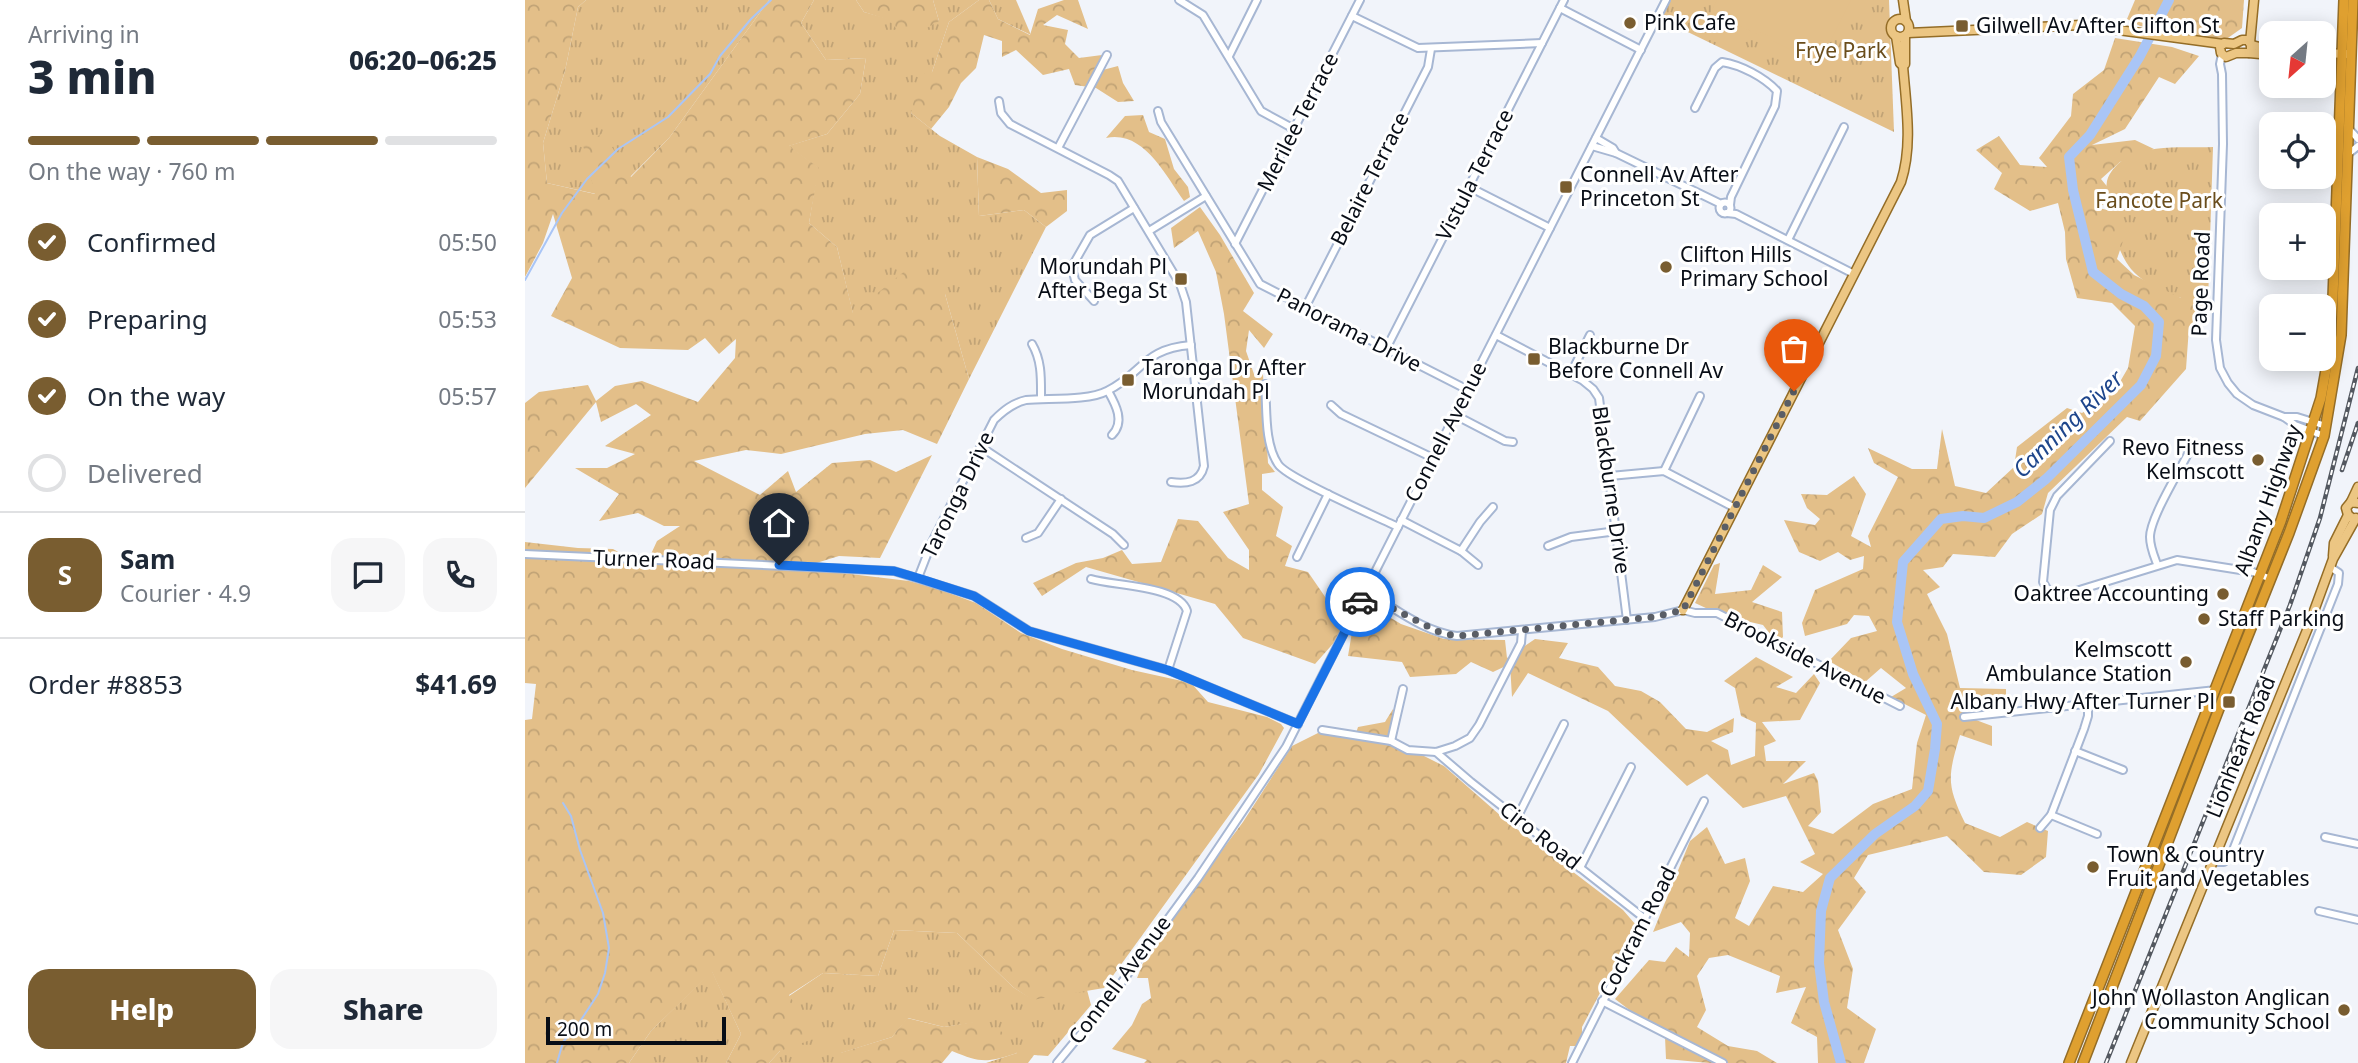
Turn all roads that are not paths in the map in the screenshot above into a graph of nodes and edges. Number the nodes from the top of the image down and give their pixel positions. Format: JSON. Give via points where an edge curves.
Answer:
{"nodes":[{"id":1,"x":1179,"y":0,"type":"edge"},
{"id":2,"x":1257,"y":0,"type":"edge"},
{"id":3,"x":1360,"y":0,"type":"edge"},
{"id":4,"x":1564,"y":0,"type":"edge"},
{"id":5,"x":1666,"y":0,"type":"edge"},
{"id":6,"x":1901,"y":0,"type":"edge"},
{"id":7,"x":2254,"y":0,"type":"edge"},
{"id":8,"x":2344,"y":0,"type":"edge"},
{"id":9,"x":2353,"y":0,"type":"edge"},
{"id":10,"x":1560,"y":8,"type":"junction"},
{"id":11,"x":1352,"y":16,"type":"junction"},
{"id":12,"x":1895,"y":20,"type":"junction"},
{"id":13,"x":1907,"y":22,"type":"junction"},
{"id":14,"x":1931,"y":30,"type":"junction"},
{"id":15,"x":1903,"y":35,"type":"junction"},
{"id":16,"x":1542,"y":43,"type":"junction"},
{"id":17,"x":2249,"y":45,"type":"junction"},
{"id":18,"x":1431,"y":49,"type":"junction"},
{"id":19,"x":2259,"y":49,"type":"edge"},
{"id":20,"x":1640,"y":50,"type":"junction"},
{"id":21,"x":2224,"y":51,"type":"junction"},
{"id":22,"x":2336,"y":54,"type":"edge"},
{"id":23,"x":2340,"y":54,"type":"junction"},
{"id":24,"x":2351,"y":54,"type":"junction"},
{"id":25,"x":1107,"y":55,"type":"dead end"},
{"id":26,"x":1229,"y":56,"type":"junction"},
{"id":27,"x":999,"y":102,"type":"dead end"},
{"id":28,"x":1695,"y":108,"type":"dead end"},
{"id":29,"x":1158,"y":111,"type":"dead end"},
{"id":30,"x":1843,"y":127,"type":"dead end"},
{"id":31,"x":2349,"y":129,"type":"junction"},
{"id":32,"x":1294,"y":130,"type":"junction"},
{"id":33,"x":1596,"y":138,"type":"junction"},
{"id":34,"x":2358,"y":139,"type":"edge"},
{"id":35,"x":1592,"y":146,"type":"junction"},
{"id":36,"x":2358,"y":146,"type":"edge"},
{"id":37,"x":1058,"y":148,"type":"junction"},
{"id":38,"x":1616,"y":153,"type":"junction"},
{"id":39,"x":2348,"y":154,"type":"junction"},
{"id":40,"x":1469,"y":187,"type":"junction"},
{"id":41,"x":1206,"y":196,"type":"junction"},
{"id":42,"x":1725,"y":205,"type":"junction"},
{"id":43,"x":1134,"y":208,"type":"junction"},
{"id":44,"x":1550,"y":228,"type":"junction"},
{"id":45,"x":1149,"y":231,"type":"junction"},
{"id":46,"x":1788,"y":240,"type":"junction"},
{"id":47,"x":1235,"y":244,"type":"junction"},
{"id":48,"x":2339,"y":264,"type":"junction"},
{"id":49,"x":1854,"y":274,"type":"junction"},
{"id":50,"x":1094,"y":302,"type":"dead end"},
{"id":51,"x":1305,"y":308,"type":"junction"},
{"id":52,"x":1496,"y":335,"type":"junction"},
{"id":53,"x":1590,"y":335,"type":"dead end"},
{"id":54,"x":1032,"y":344,"type":"dead end"},
{"id":55,"x":1191,"y":345,"type":"junction"},
{"id":56,"x":1386,"y":349,"type":"junction"},
{"id":57,"x":1571,"y":373,"type":"junction"},
{"id":58,"x":1265,"y":384,"type":"dead end"},
{"id":59,"x":1468,"y":390,"type":"junction"},
{"id":60,"x":1108,"y":391,"type":"junction"},
{"id":61,"x":1700,"y":396,"type":"dead end"},
{"id":62,"x":1041,"y":398,"type":"junction"},
{"id":63,"x":1331,"y":405,"type":"dead end"},
{"id":64,"x":1455,"y":415,"type":"junction"},
{"id":65,"x":2284,"y":417,"type":"junction"},
{"id":66,"x":2315,"y":422,"type":"junction"},
{"id":67,"x":2326,"y":426,"type":"junction"},
{"id":68,"x":2311,"y":432,"type":"junction"},
{"id":69,"x":1112,"y":435,"type":"dead end"},
{"id":70,"x":2324,"y":436,"type":"junction"},
{"id":71,"x":2111,"y":441,"type":"dead end"},
{"id":72,"x":1513,"y":442,"type":"dead end"},
{"id":73,"x":981,"y":447,"type":"junction"},
{"id":74,"x":2190,"y":450,"type":"dead end"},
{"id":75,"x":1433,"y":458,"type":"junction"},
{"id":76,"x":1664,"y":471,"type":"junction"},
{"id":77,"x":1611,"y":476,"type":"junction"},
{"id":78,"x":1171,"y":482,"type":"dead end"},
{"id":79,"x":2358,"y":487,"type":"edge"},
{"id":80,"x":1328,"y":494,"type":"junction"},
{"id":81,"x":1061,"y":499,"type":"junction"},
{"id":82,"x":2354,"y":502,"type":"edge"},
{"id":83,"x":1493,"y":507,"type":"dead end"},
{"id":84,"x":1735,"y":508,"type":"junction"},
{"id":85,"x":2354,"y":517,"type":"edge"},
{"id":86,"x":1400,"y":524,"type":"junction"},
{"id":87,"x":1617,"y":531,"type":"junction"},
{"id":88,"x":1026,"y":538,"type":"dead end"},
{"id":89,"x":1124,"y":545,"type":"dead end"},
{"id":90,"x":1548,"y":546,"type":"dead end"},
{"id":91,"x":1461,"y":551,"type":"junction"},
{"id":92,"x":525,"y":554,"type":"edge"},
{"id":93,"x":1297,"y":557,"type":"dead end"},
{"id":94,"x":2331,"y":563,"type":"junction"},
{"id":95,"x":2157,"y":564,"type":"junction"},
{"id":96,"x":1478,"y":565,"type":"dead end"},
{"id":97,"x":2260,"y":574,"type":"junction"},
{"id":98,"x":918,"y":578,"type":"junction"},
{"id":99,"x":1091,"y":579,"type":"dead end"},
{"id":100,"x":2271,"y":579,"type":"junction"},
{"id":101,"x":1364,"y":594,"type":"junction"},
{"id":102,"x":1683,"y":610,"type":"junction"},
{"id":103,"x":1627,"y":620,"type":"junction"},
{"id":104,"x":1523,"y":631,"type":"junction"},
{"id":105,"x":1168,"y":670,"type":"junction"},
{"id":106,"x":1403,"y":688,"type":"dead end"},
{"id":107,"x":2214,"y":689,"type":"junction"},
{"id":108,"x":2225,"y":693,"type":"junction"},
{"id":109,"x":2088,"y":703,"type":"junction"},
{"id":110,"x":1900,"y":706,"type":"dead end"},
{"id":111,"x":1964,"y":718,"type":"dead end"},
{"id":112,"x":1298,"y":724,"type":"junction"},
{"id":113,"x":1564,"y":724,"type":"dead end"},
{"id":114,"x":1322,"y":730,"type":"dead end"},
{"id":115,"x":1391,"y":741,"type":"junction"},
{"id":116,"x":2075,"y":751,"type":"junction"},
{"id":117,"x":1436,"y":752,"type":"junction"},
{"id":118,"x":1631,"y":767,"type":"dead end"},
{"id":119,"x":2123,"y":769,"type":"dead end"},
{"id":120,"x":1705,"y":801,"type":"dead end"},
{"id":121,"x":2051,"y":815,"type":"junction"},
{"id":122,"x":1517,"y":818,"type":"junction"},
{"id":123,"x":2041,"y":828,"type":"dead end"},
{"id":124,"x":2097,"y":834,"type":"dead end"},
{"id":125,"x":2325,"y":837,"type":"dead end"},
{"id":126,"x":2358,"y":844,"type":"edge"},
{"id":127,"x":2212,"y":862,"type":"junction"},
{"id":128,"x":1580,"y":868,"type":"junction"},
{"id":129,"x":2139,"y":880,"type":"junction"},
{"id":130,"x":2152,"y":885,"type":"junction"},
{"id":131,"x":2319,"y":911,"type":"dead end"},
{"id":132,"x":1644,"y":918,"type":"junction"},
{"id":133,"x":2358,"y":920,"type":"edge"},
{"id":134,"x":1602,"y":1001,"type":"junction"},
{"id":135,"x":1057,"y":1063,"type":"edge"},
{"id":136,"x":1571,"y":1063,"type":"edge"},
{"id":137,"x":1723,"y":1063,"type":"edge"},
{"id":138,"x":2069,"y":1063,"type":"edge"},
{"id":139,"x":2083,"y":1063,"type":"edge"},
{"id":140,"x":2131,"y":1063,"type":"edge"}],
"edges":[{"from":1,"to":26,"type":"street","via":[[1203,15]]},
{"from":2,"to":26,"type":"street"},
{"from":3,"to":11,"type":"street","name":"Merilee Terrace"},
{"from":4,"to":10,"type":"street","name":"Vistula Terrace"},
{"from":5,"to":20,"type":"street","name":"Connell Avenue"},
{"from":6,"to":12,"type":"main road"},
{"from":6,"to":13,"type":"main road"},
{"from":7,"to":17,"type":"main road"},
{"from":8,"to":23,"type":"highway","name":"Albany Highway"},
{"from":9,"to":24,"type":"highway","name":"Albany Highway"},
{"from":10,"to":16,"type":"street","name":"Vistula Terrace"},
{"from":10,"to":20,"type":"street"},
{"from":11,"to":18,"type":"street","via":[[1407,44]]},
{"from":11,"to":32,"type":"street","name":"Merilee Terrace"},
{"from":12,"to":13,"type":"main road"},
{"from":12,"to":15,"type":"main road","via":[[1891,30]]},
{"from":13,"to":14,"type":"main road"},
{"from":13,"to":15,"type":"main road"},
{"from":14,"to":15,"type":"main road"},
{"from":14,"to":21,"type":"main road","via":[[2065,25],[2142,32]]},
{"from":15,"to":49,"type":"main road","via":[[1905,169]]},
{"from":16,"to":18,"type":"street"},
{"from":16,"to":40,"type":"street","name":"Vistula Terrace"},
{"from":17,"to":19,"type":"main road"},
{"from":17,"to":21,"type":"main road"},
{"from":17,"to":21,"type":"main road","via":[[2234,44]]},
{"from":18,"to":51,"type":"street","name":"Belaire Terrace","via":[[1428,67]]},
{"from":20,"to":33,"type":"street","name":"Connell Avenue"},
{"from":21,"to":65,"type":"street","name":"Page Road","via":[[2218,359],[2224,378],[2237,394]]},
{"from":22,"to":23,"type":"main road"},
{"from":23,"to":24,"type":"main road"},
{"from":23,"to":48,"type":"highway","name":"Albany Highway"},
{"from":24,"to":31,"type":"highway","name":"Albany Highway"},
{"from":25,"to":37,"type":"street"},
{"from":26,"to":32,"type":"street","via":[[1261,111]]},
{"from":27,"to":37,"type":"street","via":[[1010,124]]},
{"from":28,"to":42,"type":"street","via":[[1722,62],[1777,91],[1775,106]]},
{"from":29,"to":41,"type":"street","name":"Panorama Drive"},
{"from":30,"to":46,"type":"street"},
{"from":31,"to":34,"type":"street"},
{"from":31,"to":39,"type":"highway","name":"Albany Highway"},
{"from":32,"to":47,"type":"street","name":"Merilee Terrace"},
{"from":33,"to":35,"type":"street","name":"Connell Avenue"},
{"from":33,"to":38,"type":"street"},
{"from":35,"to":38,"type":"street"},
{"from":35,"to":44,"type":"street","name":"Connell Avenue"},
{"from":36,"to":39,"type":"street"},
{"from":37,"to":43,"type":"street","via":[[1114,178]]},
{"from":38,"to":42,"type":"street"},
{"from":39,"to":48,"type":"highway","name":"Albany Highway"},
{"from":40,"to":44,"type":"street"},
{"from":40,"to":56,"type":"street","name":"Vistula Terrace"},
{"from":41,"to":45,"type":"street"},
{"from":41,"to":47,"type":"street","name":"Panorama Drive"},
{"from":42,"to":46,"type":"street"},
{"from":43,"to":45,"type":"street"},
{"from":43,"to":50,"type":"street","via":[[1090,235],[1074,262],[1075,280]]},
{"from":44,"to":52,"type":"street","name":"Connell Avenue"},
{"from":45,"to":55,"type":"street","via":[[1184,293]]},
{"from":46,"to":49,"type":"street"},
{"from":47,"to":51,"type":"street","name":"Panorama Drive","via":[[1260,284]]},
{"from":48,"to":66,"type":"highway","name":"Albany Highway"},
{"from":48,"to":67,"type":"highway","name":"Albany Highway","via":[[2341,335]]},
{"from":49,"to":84,"type":"main road"},
{"from":51,"to":56,"type":"street","name":"Panorama Drive"},
{"from":52,"to":57,"type":"street","name":"Blackburne Drive"},
{"from":52,"to":59,"type":"street","name":"Connell Avenue"},
{"from":53,"to":57,"type":"street"},
{"from":54,"to":62,"type":"street","via":[[1040,366]]},
{"from":55,"to":60,"type":"street","name":"Taronga Drive","via":[[1160,351]]},
{"from":55,"to":78,"type":"street","via":[[1204,466],[1195,480]]},
{"from":56,"to":59,"type":"street","name":"Panorama Drive"},
{"from":57,"to":77,"type":"street","name":"Blackburne Drive","via":[[1599,398]]},
{"from":58,"to":80,"type":"street","via":[[1271,445],[1279,466]]},
{"from":59,"to":64,"type":"street","name":"Connell Avenue"},
{"from":60,"to":62,"type":"street","name":"Taronga Drive"},
{"from":60,"to":69,"type":"street","via":[[1120,423]]},
{"from":61,"to":76,"type":"street"},
{"from":62,"to":73,"type":"street","name":"Taronga Drive","via":[[1008,407],[995,420]]},
{"from":63,"to":75,"type":"street"},
{"from":64,"to":72,"type":"street"},
{"from":64,"to":75,"type":"street","name":"Connell Avenue"},
{"from":65,"to":66,"type":"street","name":"Page Road"},
{"from":65,"to":68,"type":"street","name":"Page Road"},
{"from":66,"to":67,"type":"street","name":"Page Road"},
{"from":66,"to":68,"type":"highway","name":"Albany Highway"},
{"from":67,"to":70,"type":"highway","name":"Albany Highway"},
{"from":68,"to":70,"type":"street","name":"Page Road"},
{"from":68,"to":97,"type":"highway","name":"Albany Highway"},
{"from":70,"to":100,"type":"highway","name":"Albany Highway"},
{"from":71,"to":95,"type":"street","via":[[2057,496],[2050,510],[2043,582],[2052,594],[2063,595]]},
{"from":73,"to":81,"type":"street"},
{"from":73,"to":98,"type":"street","name":"Taronga Drive"},
{"from":74,"to":95,"type":"street","via":[[2154,520],[2150,534]]},
{"from":75,"to":86,"type":"street","name":"Connell Avenue"},
{"from":76,"to":77,"type":"street"},
{"from":76,"to":84,"type":"street"},
{"from":77,"to":87,"type":"street","name":"Blackburne Drive"},
{"from":79,"to":82,"type":"main road","name":"Lionheart Road"},
{"from":80,"to":86,"type":"street"},
{"from":80,"to":93,"type":"street"},
{"from":81,"to":88,"type":"street","via":[[1038,533]]},
{"from":81,"to":89,"type":"street"},
{"from":82,"to":85,"type":"main road","name":"Lionheart Road","via":[[2346,508]]},
{"from":83,"to":91,"type":"street"},
{"from":84,"to":102,"type":"main road"},
{"from":85,"to":94,"type":"main road","name":"Lionheart Road"},
{"from":86,"to":91,"type":"street"},
{"from":86,"to":101,"type":"street","name":"Connell Avenue"},
{"from":87,"to":90,"type":"street","via":[[1571,537]]},
{"from":87,"to":103,"type":"street","name":"Blackburne Drive"},
{"from":91,"to":96,"type":"street"},
{"from":92,"to":98,"type":"street","name":"Turner Road","via":[[858,568]]},
{"from":94,"to":127,"type":"main road","name":"Lionheart Road"},
{"from":94,"to":127,"type":"street","via":[[2339,573],[2338,584],[2241,830],[2228,860]]},
{"from":95,"to":97,"type":"street","via":[[2177,560]]},
{"from":97,"to":100,"type":"street"},
{"from":97,"to":107,"type":"highway","name":"Albany Highway"},
{"from":98,"to":105,"type":"street","name":"Turner Road","via":[[974,596],[1029,631]]},
{"from":99,"to":105,"type":"street","via":[[1147,589],[1183,603],[1187,611]]},
{"from":100,"to":108,"type":"highway","name":"Albany Highway"},
{"from":101,"to":104,"type":"street","name":"Brookside Avenue","via":[[1449,635]]},
{"from":101,"to":112,"type":"street","name":"Connell Avenue"},
{"from":102,"to":103,"type":"street","name":"Brookside Avenue"},
{"from":102,"to":110,"type":"street","name":"Brookside Avenue","via":[[1717,613]]},
{"from":103,"to":104,"type":"street","name":"Brookside Avenue"},
{"from":104,"to":117,"type":"street","via":[[1518,649],[1470,738]]},
{"from":105,"to":112,"type":"street","name":"Turner Road"},
{"from":106,"to":115,"type":"street"},
{"from":107,"to":108,"type":"street"},
{"from":107,"to":109,"type":"street"},
{"from":107,"to":129,"type":"highway","name":"Albany Highway"},
{"from":108,"to":130,"type":"highway","name":"Albany Highway"},
{"from":109,"to":111,"type":"street"},
{"from":109,"to":116,"type":"street","via":[[2088,718]]},
{"from":112,"to":135,"type":"street","name":"Connell Avenue","via":[[1183,897]]},
{"from":113,"to":122,"type":"street"},
{"from":114,"to":115,"type":"street"},
{"from":115,"to":117,"type":"street","via":[[1408,750]]},
{"from":116,"to":119,"type":"street"},
{"from":116,"to":121,"type":"street"},
{"from":117,"to":122,"type":"street","name":"Ciro Road"},
{"from":118,"to":128,"type":"street"},
{"from":120,"to":132,"type":"street","name":"Cockram Road"},
{"from":121,"to":123,"type":"street"},
{"from":121,"to":124,"type":"street"},
{"from":122,"to":128,"type":"street","name":"Ciro Road"},
{"from":125,"to":126,"type":"street"},
{"from":127,"to":140,"type":"main road","name":"Lionheart Road"},
{"from":128,"to":132,"type":"street","name":"Ciro Road"},
{"from":129,"to":130,"type":"highway"},
{"from":129,"to":138,"type":"highway","name":"Albany Highway"},
{"from":130,"to":139,"type":"highway","name":"Albany Highway"},
{"from":131,"to":133,"type":"street"},
{"from":132,"to":134,"type":"street","name":"Cockram Road"},
{"from":134,"to":136,"type":"street","name":"Cockram Road"},
{"from":134,"to":137,"type":"street"}]}
